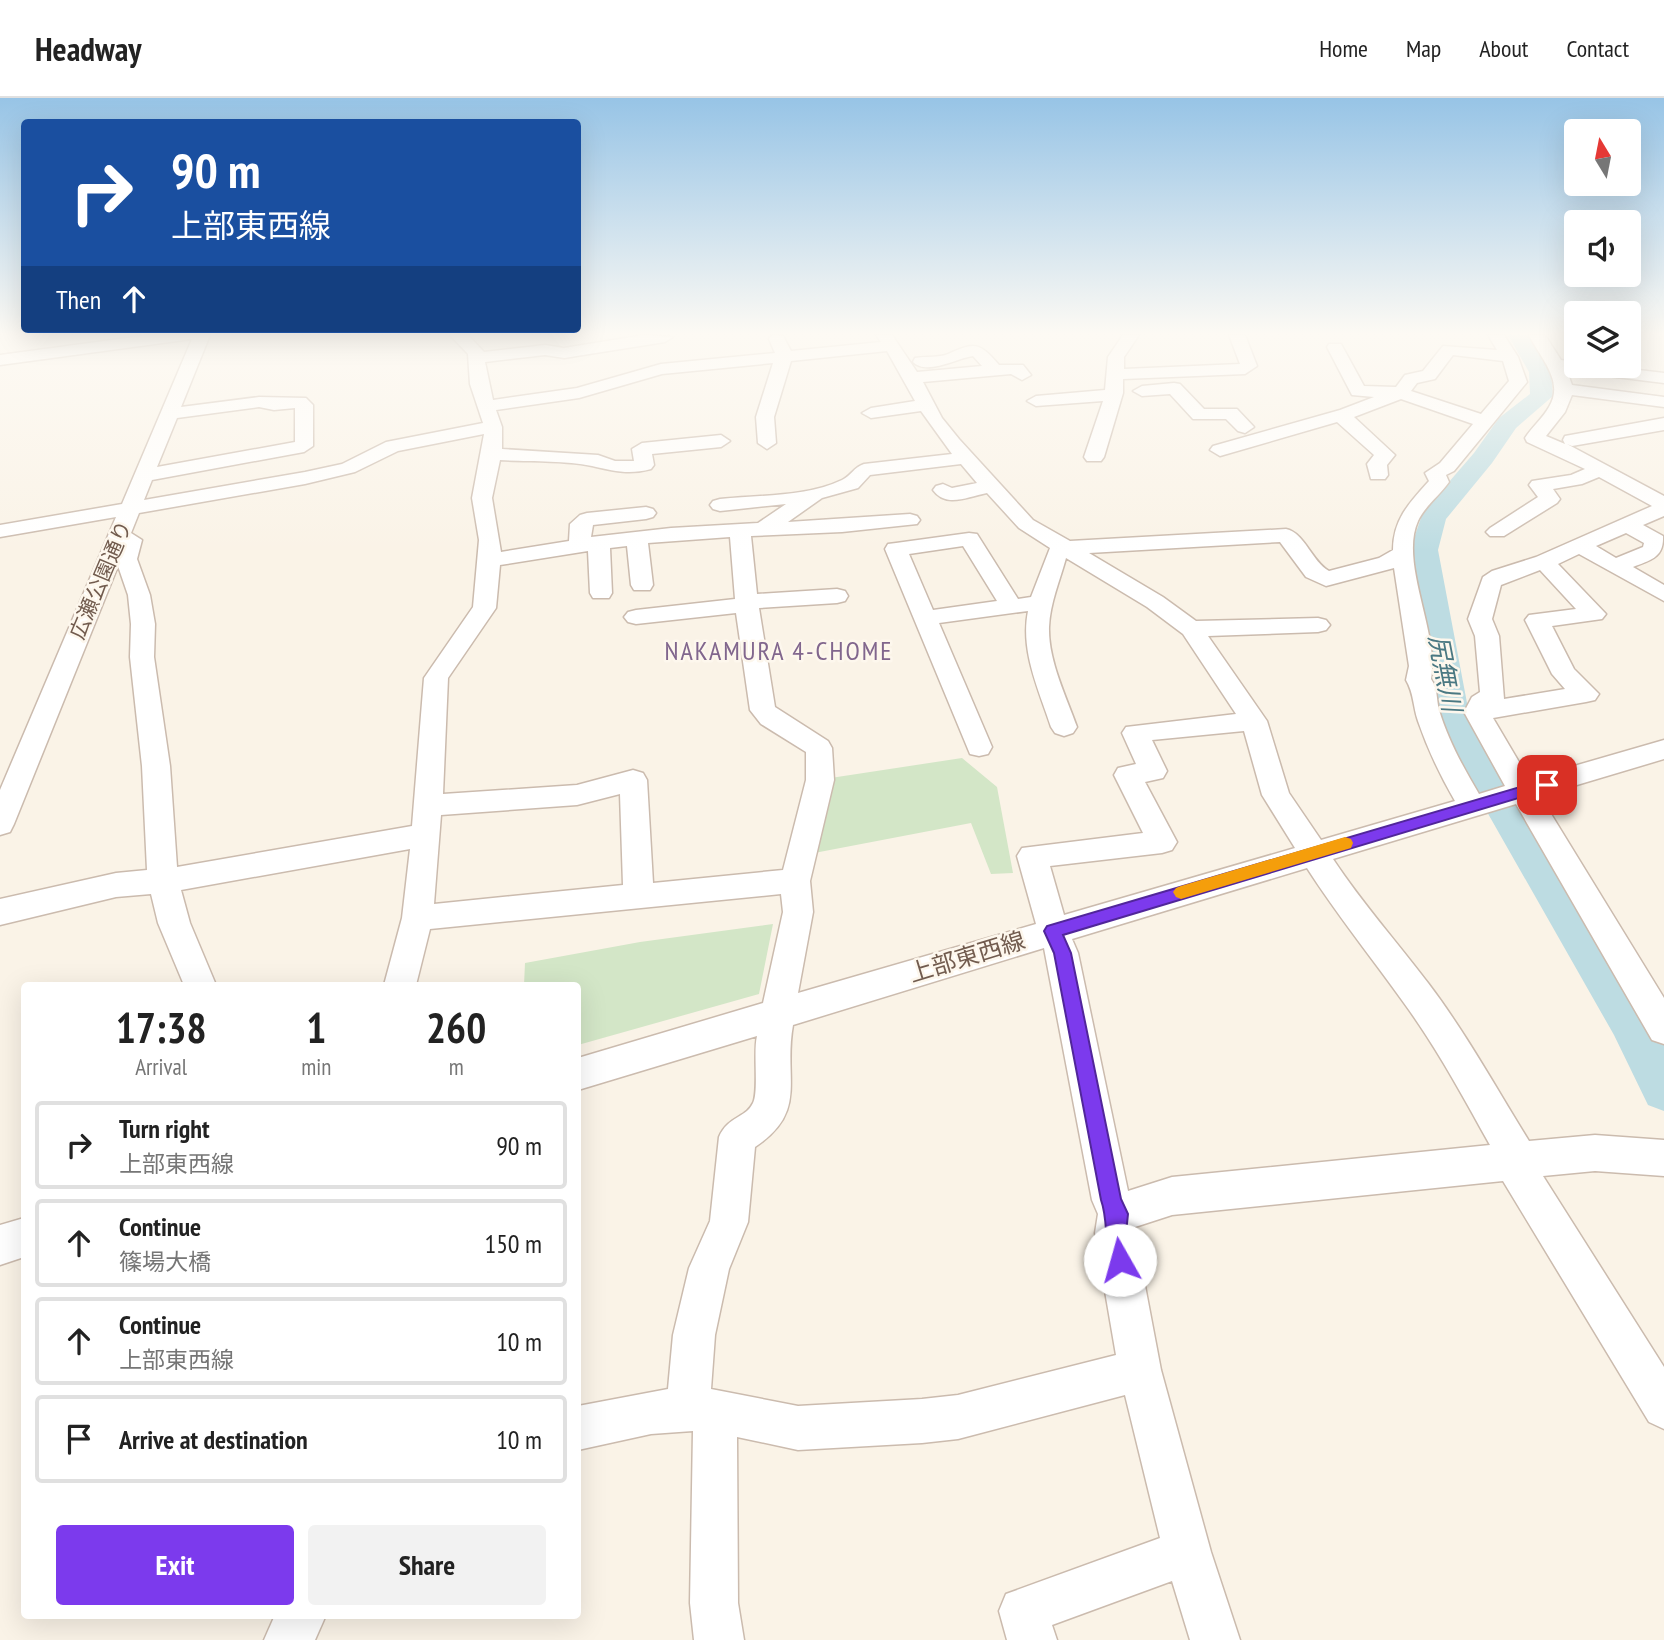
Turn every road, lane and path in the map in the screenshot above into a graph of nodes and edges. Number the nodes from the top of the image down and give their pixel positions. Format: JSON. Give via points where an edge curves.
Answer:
{"nodes":[{"id":1,"x":172,"y":407,"type":"edge"},
{"id":2,"x":222,"y":407,"type":"edge"},
{"id":3,"x":304,"y":407,"type":"edge"},
{"id":4,"x":486,"y":407,"type":"edge"},
{"id":5,"x":768,"y":407,"type":"edge"},
{"id":6,"x":913,"y":407,"type":"edge"},
{"id":7,"x":927,"y":407,"type":"edge"},
{"id":8,"x":1108,"y":407,"type":"edge"},
{"id":9,"x":1192,"y":407,"type":"edge"},
{"id":10,"x":1365,"y":407,"type":"edge"},
{"id":11,"x":1442,"y":407,"type":"edge"},
{"id":12,"x":1497,"y":407,"type":"edge"},
{"id":13,"x":1559,"y":407,"type":"edge"},
{"id":14,"x":1599,"y":407,"type":"edge"},
{"id":15,"x":1644,"y":407,"type":"edge"},
{"id":16,"x":871,"y":413,"type":"dead end"},
{"id":17,"x":169,"y":414,"type":"junction"},
{"id":18,"x":1596,"y":414,"type":"junction"},
{"id":19,"x":1341,"y":416,"type":"junction"},
{"id":20,"x":1483,"y":421,"type":"junction"},
{"id":21,"x":1664,"y":424,"type":"edge"},
{"id":22,"x":494,"y":427,"type":"junction"},
{"id":23,"x":1245,"y":427,"type":"dead end"},
{"id":24,"x":721,"y":441,"type":"dead end"},
{"id":25,"x":767,"y":443,"type":"dead end"},
{"id":26,"x":1568,"y":445,"type":"junction"},
{"id":27,"x":1220,"y":450,"type":"dead end"},
{"id":28,"x":492,"y":454,"type":"junction"},
{"id":29,"x":1094,"y":457,"type":"dead end"},
{"id":30,"x":966,"y":458,"type":"junction"},
{"id":31,"x":1601,"y":470,"type":"junction"},
{"id":32,"x":145,"y":475,"type":"junction"},
{"id":33,"x":1378,"y":475,"type":"dead end"},
{"id":34,"x":991,"y":486,"type":"junction"},
{"id":35,"x":943,"y":490,"type":"dead end"},
{"id":36,"x":812,"y":492,"type":"junction"},
{"id":37,"x":720,"y":505,"type":"dead end"},
{"id":38,"x":130,"y":509,"type":"junction"},
{"id":39,"x":646,"y":513,"type":"dead end"},
{"id":40,"x":910,"y":520,"type":"dead end"},
{"id":41,"x":1627,"y":525,"type":"junction"},
{"id":42,"x":752,"y":530,"type":"junction"},
{"id":43,"x":0,"y":531,"type":"edge"},
{"id":44,"x":1497,"y":532,"type":"dead end"},
{"id":45,"x":119,"y":536,"type":"junction"},
{"id":46,"x":637,"y":538,"type":"junction"},
{"id":47,"x":589,"y":545,"type":"junction"},
{"id":48,"x":1580,"y":546,"type":"junction"},
{"id":49,"x":1064,"y":548,"type":"junction"},
{"id":50,"x":1403,"y":555,"type":"junction"},
{"id":51,"x":488,"y":560,"type":"junction"},
{"id":52,"x":1544,"y":562,"type":"junction"},
{"id":53,"x":1615,"y":566,"type":"junction"},
{"id":54,"x":642,"y":585,"type":"dead end"},
{"id":55,"x":601,"y":593,"type":"dead end"},
{"id":56,"x":836,"y":593,"type":"dead end"},
{"id":57,"x":1664,"y":594,"type":"edge"},
{"id":58,"x":746,"y":601,"type":"junction"},
{"id":59,"x":1041,"y":604,"type":"junction"},
{"id":60,"x":1011,"y":606,"type":"junction"},
{"id":61,"x":636,"y":617,"type":"dead end"},
{"id":62,"x":925,"y":618,"type":"junction"},
{"id":63,"x":1318,"y":625,"type":"dead end"},
{"id":64,"x":1191,"y":629,"type":"junction"},
{"id":65,"x":1477,"y":712,"type":"junction"},
{"id":66,"x":1254,"y":721,"type":"junction"},
{"id":67,"x":1064,"y":727,"type":"dead end"},
{"id":68,"x":979,"y":747,"type":"dead end"},
{"id":69,"x":1664,"y":749,"type":"edge"},
{"id":70,"x":1519,"y":793,"type":"junction"},
{"id":71,"x":428,"y":805,"type":"junction"},
{"id":72,"x":1475,"y":806,"type":"junction"},
{"id":73,"x":0,"y":824,"type":"edge"},
{"id":74,"x":426,"y":835,"type":"junction"},
{"id":75,"x":1313,"y":853,"type":"junction"},
{"id":76,"x":163,"y":881,"type":"junction"},
{"id":77,"x":795,"y":881,"type":"junction"},
{"id":78,"x":639,"y":897,"type":"junction"},
{"id":79,"x":0,"y":912,"type":"edge"},
{"id":80,"x":417,"y":918,"type":"junction"},
{"id":81,"x":1052,"y":931,"type":"junction"},
{"id":82,"x":199,"y":982,"type":"edge"},
{"id":83,"x":401,"y":982,"type":"edge"},
{"id":84,"x":777,"y":1015,"type":"junction"},
{"id":85,"x":1664,"y":1029,"type":"edge"},
{"id":86,"x":581,"y":1073,"type":"edge"},
{"id":87,"x":1661,"y":1157,"type":"edge"},
{"id":88,"x":1516,"y":1161,"type":"junction"},
{"id":89,"x":1117,"y":1214,"type":"junction"},
{"id":90,"x":21,"y":1239,"type":"edge"},
{"id":91,"x":0,"y":1245,"type":"edge"},
{"id":92,"x":1140,"y":1370,"type":"junction"},
{"id":93,"x":1664,"y":1407,"type":"edge"},
{"id":94,"x":702,"y":1410,"type":"junction"},
{"id":95,"x":581,"y":1427,"type":"edge"},
{"id":96,"x":1186,"y":1552,"type":"junction"},
{"id":97,"x":300,"y":1619,"type":"edge"},
{"id":98,"x":289,"y":1640,"type":"edge"},
{"id":99,"x":719,"y":1640,"type":"edge"},
{"id":100,"x":1032,"y":1640,"type":"edge"},
{"id":101,"x":1215,"y":1640,"type":"edge"}],
"edges":[{"from":1,"to":17,"type":"street","name":"広瀬公園通り"},
{"from":2,"to":17,"type":"street"},
{"from":3,"to":32,"type":"street","via":[[304,446]]},
{"from":4,"to":22,"type":"street"},
{"from":5,"to":25,"type":"street"},
{"from":6,"to":16,"type":"street"},
{"from":7,"to":30,"type":"street"},
{"from":8,"to":29,"type":"street"},
{"from":9,"to":23,"type":"street","via":[[1199,415],[1231,413]]},
{"from":10,"to":19,"type":"street"},
{"from":11,"to":20,"type":"street"},
{"from":12,"to":20,"type":"street"},
{"from":13,"to":26,"type":"street","via":[[1534,438]]},
{"from":14,"to":18,"type":"street"},
{"from":15,"to":18,"type":"street"},
{"from":17,"to":32,"type":"street","name":"広瀬公園通り"},
{"from":18,"to":26,"type":"street"},
{"from":19,"to":27,"type":"street"},
{"from":19,"to":33,"type":"street","via":[[1385,455],[1377,464]]},
{"from":20,"to":50,"type":"street","via":[[1447,467],[1434,473],[1439,482],[1410,517]]},
{"from":21,"to":26,"type":"street"},
{"from":22,"to":28,"type":"street"},
{"from":22,"to":38,"type":"street","via":[[393,446],[348,468],[305,478]]},
{"from":24,"to":28,"type":"street","via":[[642,449],[644,466],[621,468],[598,461]]},
{"from":26,"to":31,"type":"street"},
{"from":28,"to":51,"type":"street","via":[[482,498],[490,540]]},
{"from":30,"to":34,"type":"street"},
{"from":30,"to":36,"type":"street","via":[[872,468],[851,484]]},
{"from":31,"to":41,"type":"street","via":[[1663,504],[1662,509]]},
{"from":31,"to":44,"type":"street","via":[[1575,480],[1539,485],[1550,499]]},
{"from":32,"to":38,"type":"street","name":"広瀬公園通り"},
{"from":34,"to":35,"type":"street","via":[[947,495]]},
{"from":34,"to":49,"type":"street","via":[[1026,524]]},
{"from":36,"to":37,"type":"street"},
{"from":36,"to":42,"type":"street"},
{"from":38,"to":43,"type":"street"},
{"from":38,"to":45,"type":"street","name":"広瀬公園通り"},
{"from":39,"to":47,"type":"street","via":[[587,519],[580,524]]},
{"from":40,"to":42,"type":"street"},
{"from":41,"to":48,"type":"street"},
{"from":41,"to":53,"type":"street","via":[[1655,541],[1653,551]]},
{"from":42,"to":46,"type":"street"},
{"from":42,"to":58,"type":"street"},
{"from":45,"to":73,"type":"street","name":"広瀬公園通り"},
{"from":45,"to":76,"type":"street","via":[[131,540],[126,559],[143,624],[142,657],[156,766]]},
{"from":46,"to":47,"type":"street"},
{"from":46,"to":54,"type":"street"},
{"from":47,"to":51,"type":"street"},
{"from":47,"to":55,"type":"street"},
{"from":48,"to":52,"type":"street"},
{"from":48,"to":53,"type":"street"},
{"from":49,"to":50,"type":"street","via":[[1286,535],[1314,572],[1326,579]]},
{"from":49,"to":59,"type":"street","via":[[1057,553]]},
{"from":49,"to":64,"type":"street"},
{"from":50,"to":72,"type":"street","via":[[1426,708],[1445,760]]},
{"from":51,"to":71,"type":"street","via":[[484,608],[436,678]]},
{"from":52,"to":65,"type":"street","via":[[1491,582],[1480,620],[1487,636],[1493,696],[1481,703]]},
{"from":52,"to":65,"type":"street","via":[[1594,614],[1537,620],[1564,674],[1586,694]]},
{"from":53,"to":57,"type":"street"},
{"from":56,"to":58,"type":"street"},
{"from":58,"to":61,"type":"street"},
{"from":58,"to":77,"type":"street","via":[[763,710],[819,748],[820,780]]},
{"from":59,"to":60,"type":"street"},
{"from":59,"to":67,"type":"street","via":[[1036,630]]},
{"from":60,"to":62,"type":"street"},
{"from":60,"to":62,"type":"street","via":[[970,539],[896,549]]},
{"from":62,"to":68,"type":"street"},
{"from":63,"to":64,"type":"street"},
{"from":64,"to":66,"type":"street"},
{"from":65,"to":70,"type":"street"},
{"from":66,"to":75,"type":"street","via":[[1276,795]]},
{"from":66,"to":81,"type":"street","via":[[1135,733],[1153,771],[1128,775],[1162,842],[1032,856]]},
{"from":69,"to":70,"type":"street"},
{"from":70,"to":72,"type":"street","name":"上部東西線"},
{"from":70,"to":85,"type":"street"},
{"from":71,"to":74,"type":"street"},
{"from":71,"to":78,"type":"street","via":[[576,795],[633,780]]},
{"from":72,"to":75,"type":"street","name":"上部東西線"},
{"from":74,"to":76,"type":"street"},
{"from":74,"to":80,"type":"street"},
{"from":75,"to":81,"type":"street","name":"上部東西線"},
{"from":75,"to":88,"type":"street","via":[[1450,1043]]},
{"from":76,"to":79,"type":"street","via":[[116,885]]},
{"from":76,"to":82,"type":"street","via":[[174,923]]},
{"from":77,"to":78,"type":"street"},
{"from":77,"to":84,"type":"street","via":[[798,912]]},
{"from":78,"to":80,"type":"street"},
{"from":80,"to":83,"type":"street"},
{"from":81,"to":84,"type":"street","name":"上部東西線"},
{"from":81,"to":89,"type":"street","via":[[1062,953]]},
{"from":84,"to":86,"type":"street","name":"上部東西線"},
{"from":84,"to":94,"type":"street","via":[[772,1108],[737,1137],[729,1222],[709,1268],[694,1335]]},
{"from":87,"to":88,"type":"street","via":[[1595,1153]]},
{"from":88,"to":89,"type":"street","via":[[1172,1196]]},
{"from":88,"to":93,"type":"street"},
{"from":89,"to":92,"type":"street","via":[[1115,1233]]},
{"from":90,"to":91,"type":"street"},
{"from":92,"to":94,"type":"street","via":[[958,1417],[922,1421],[798,1428]]},
{"from":92,"to":96,"type":"street"},
{"from":94,"to":95,"type":"street","via":[[651,1412]]},
{"from":94,"to":99,"type":"street"},
{"from":96,"to":100,"type":"street","via":[[1023,1611]]},
{"from":96,"to":101,"type":"street"},
{"from":97,"to":98,"type":"street"}]}
